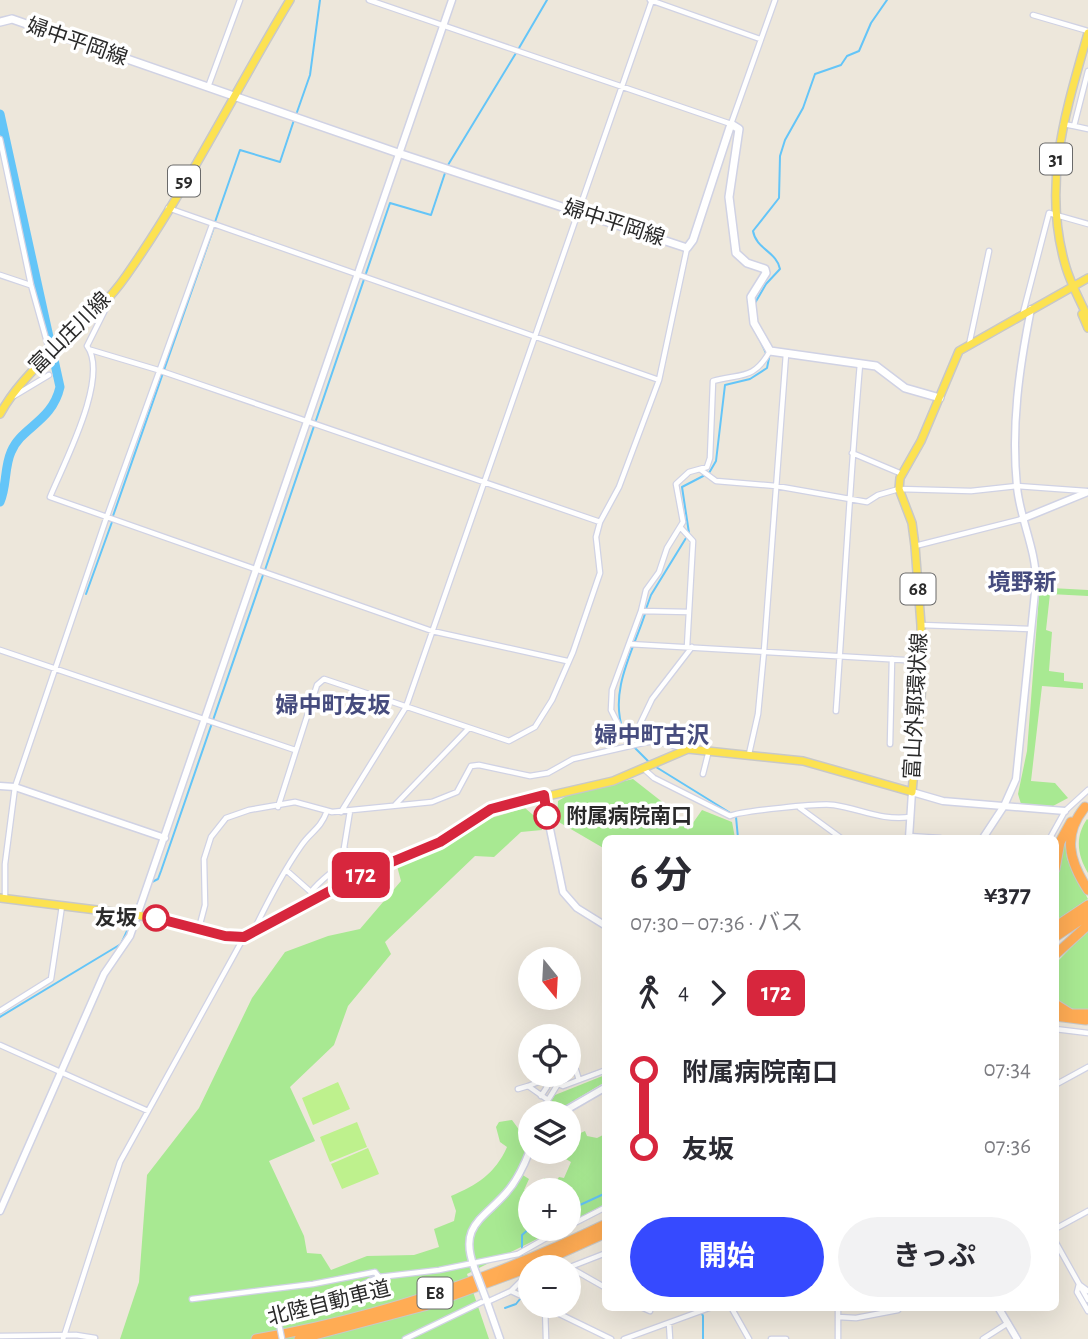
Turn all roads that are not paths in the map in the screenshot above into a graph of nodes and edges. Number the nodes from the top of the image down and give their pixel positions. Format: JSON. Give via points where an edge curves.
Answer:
{"nodes":[{"id":1,"x":240,"y":0,"type":"edge"},
{"id":2,"x":290,"y":0,"type":"edge"},
{"id":3,"x":369,"y":0,"type":"edge"},
{"id":4,"x":452,"y":0,"type":"edge"},
{"id":5,"x":651,"y":0,"type":"edge"},
{"id":6,"x":775,"y":0,"type":"edge"},
{"id":7,"x":1034,"y":15,"type":"dead end"},
{"id":8,"x":0,"y":22,"type":"edge"},
{"id":9,"x":443,"y":26,"type":"junction"},
{"id":10,"x":1088,"y":32,"type":"edge"},
{"id":11,"x":760,"y":39,"type":"junction"},
{"id":12,"x":1088,"y":71,"type":"edge"},
{"id":13,"x":208,"y":87,"type":"junction"},
{"id":14,"x":623,"y":87,"type":"junction"},
{"id":15,"x":233,"y":94,"type":"junction"},
{"id":16,"x":732,"y":124,"type":"junction"},
{"id":17,"x":1063,"y":124,"type":"junction"},
{"id":18,"x":1073,"y":126,"type":"junction"},
{"id":19,"x":1088,"y":129,"type":"edge"},
{"id":20,"x":0,"y":139,"type":"edge"},
{"id":21,"x":401,"y":155,"type":"junction"},
{"id":22,"x":168,"y":208,"type":"junction"},
{"id":23,"x":580,"y":211,"type":"junction"},
{"id":24,"x":1055,"y":213,"type":"junction"},
{"id":25,"x":1088,"y":224,"type":"edge"},
{"id":26,"x":212,"y":225,"type":"junction"},
{"id":27,"x":687,"y":248,"type":"junction"},
{"id":28,"x":989,"y":251,"type":"dead end"},
{"id":29,"x":0,"y":275,"type":"edge"},
{"id":30,"x":360,"y":275,"type":"junction"},
{"id":31,"x":1088,"y":278,"type":"edge"},
{"id":32,"x":31,"y":285,"type":"junction"},
{"id":33,"x":1073,"y":287,"type":"junction"},
{"id":34,"x":117,"y":288,"type":"junction"},
{"id":35,"x":1031,"y":309,"type":"junction"},
{"id":36,"x":1023,"y":313,"type":"junction"},
{"id":37,"x":1088,"y":318,"type":"edge"},
{"id":38,"x":1088,"y":328,"type":"edge"},
{"id":39,"x":536,"y":336,"type":"junction"},
{"id":40,"x":969,"y":345,"type":"junction"},
{"id":41,"x":91,"y":350,"type":"junction"},
{"id":42,"x":770,"y":351,"type":"junction"},
{"id":43,"x":50,"y":354,"type":"junction"},
{"id":44,"x":786,"y":355,"type":"junction"},
{"id":45,"x":860,"y":363,"type":"junction"},
{"id":46,"x":158,"y":370,"type":"junction"},
{"id":47,"x":49,"y":375,"type":"dead end"},
{"id":48,"x":659,"y":380,"type":"junction"},
{"id":49,"x":940,"y":398,"type":"junction"},
{"id":50,"x":9,"y":399,"type":"junction"},
{"id":51,"x":0,"y":414,"type":"edge"},
{"id":52,"x":309,"y":423,"type":"junction"},
{"id":53,"x":852,"y":453,"type":"junction"},
{"id":54,"x":701,"y":470,"type":"junction"},
{"id":55,"x":902,"y":474,"type":"junction"},
{"id":56,"x":483,"y":481,"type":"junction"},
{"id":57,"x":776,"y":486,"type":"junction"},
{"id":58,"x":1017,"y":486,"type":"junction"},
{"id":59,"x":899,"y":489,"type":"junction"},
{"id":60,"x":1088,"y":492,"type":"edge"},
{"id":61,"x":848,"y":497,"type":"junction"},
{"id":62,"x":106,"y":519,"type":"junction"},
{"id":63,"x":1022,"y":519,"type":"junction"},
{"id":64,"x":600,"y":522,"type":"junction"},
{"id":65,"x":681,"y":528,"type":"junction"},
{"id":66,"x":915,"y":546,"type":"junction"},
{"id":67,"x":257,"y":571,"type":"junction"},
{"id":68,"x":641,"y":611,"type":"junction"},
{"id":69,"x":689,"y":612,"type":"junction"},
{"id":70,"x":921,"y":625,"type":"junction"},
{"id":71,"x":1030,"y":629,"type":"junction"},
{"id":72,"x":432,"y":631,"type":"junction"},
{"id":73,"x":629,"y":644,"type":"junction"},
{"id":74,"x":689,"y":647,"type":"junction"},
{"id":75,"x":0,"y":650,"type":"edge"},
{"id":76,"x":765,"y":651,"type":"junction"},
{"id":77,"x":840,"y":656,"type":"junction"},
{"id":78,"x":892,"y":659,"type":"junction"},
{"id":79,"x":567,"y":660,"type":"junction"},
{"id":80,"x":921,"y":661,"type":"junction"},
{"id":81,"x":55,"y":669,"type":"junction"},
{"id":82,"x":406,"y":707,"type":"junction"},
{"id":83,"x":836,"y":711,"type":"dead end"},
{"id":84,"x":206,"y":720,"type":"junction"},
{"id":85,"x":469,"y":727,"type":"junction"},
{"id":86,"x":890,"y":744,"type":"dead end"},
{"id":87,"x":629,"y":746,"type":"junction"},
{"id":88,"x":688,"y":749,"type":"junction"},
{"id":89,"x":709,"y":749,"type":"junction"},
{"id":90,"x":295,"y":750,"type":"junction"},
{"id":91,"x":749,"y":754,"type":"junction"},
{"id":92,"x":644,"y":769,"type":"junction"},
{"id":93,"x":703,"y":774,"type":"dead end"},
{"id":94,"x":0,"y":786,"type":"edge"},
{"id":95,"x":16,"y":787,"type":"junction"},
{"id":96,"x":1088,"y":790,"type":"edge"},
{"id":97,"x":912,"y":792,"type":"junction"},
{"id":98,"x":544,"y":795,"type":"junction"},
{"id":99,"x":394,"y":806,"type":"junction"},
{"id":100,"x":1004,"y":806,"type":"junction"},
{"id":101,"x":278,"y":807,"type":"junction"},
{"id":102,"x":800,"y":808,"type":"junction"},
{"id":103,"x":1087,"y":808,"type":"edge"},
{"id":104,"x":327,"y":811,"type":"junction"},
{"id":105,"x":350,"y":811,"type":"junction"},
{"id":106,"x":1065,"y":811,"type":"junction"},
{"id":107,"x":341,"y":812,"type":"junction"},
{"id":108,"x":910,"y":817,"type":"junction"},
{"id":109,"x":837,"y":835,"type":"edge"},
{"id":110,"x":909,"y":835,"type":"edge"},
{"id":111,"x":985,"y":835,"type":"edge"},
{"id":112,"x":1052,"y":835,"type":"edge"},
{"id":113,"x":164,"y":838,"type":"junction"},
{"id":114,"x":1059,"y":852,"type":"edge"},
{"id":115,"x":349,"y":855,"type":"junction"},
{"id":116,"x":285,"y":870,"type":"junction"},
{"id":117,"x":354,"y":879,"type":"junction"},
{"id":118,"x":1088,"y":881,"type":"edge"},
{"id":119,"x":1088,"y":890,"type":"edge"},
{"id":120,"x":311,"y":892,"type":"junction"},
{"id":121,"x":3,"y":898,"type":"edge"},
{"id":122,"x":316,"y":900,"type":"junction"},
{"id":123,"x":63,"y":905,"type":"junction"},
{"id":124,"x":1088,"y":905,"type":"edge"},
{"id":125,"x":137,"y":915,"type":"junction"},
{"id":126,"x":1088,"y":915,"type":"edge"},
{"id":127,"x":602,"y":924,"type":"edge"},
{"id":128,"x":1059,"y":924,"type":"edge"},
{"id":129,"x":1088,"y":925,"type":"edge"},
{"id":130,"x":199,"y":929,"type":"junction"},
{"id":131,"x":252,"y":934,"type":"junction"},
{"id":132,"x":1059,"y":934,"type":"edge"},
{"id":133,"x":244,"y":937,"type":"junction"},
{"id":134,"x":1059,"y":951,"type":"edge"},
{"id":135,"x":1059,"y":1006,"type":"edge"},
{"id":136,"x":0,"y":1011,"type":"edge"},
{"id":137,"x":1088,"y":1014,"type":"edge"},
{"id":138,"x":1059,"y":1016,"type":"edge"},
{"id":139,"x":1088,"y":1019,"type":"edge"},
{"id":140,"x":1059,"y":1029,"type":"edge"},
{"id":141,"x":1088,"y":1033,"type":"edge"},
{"id":142,"x":0,"y":1045,"type":"edge"},
{"id":143,"x":1088,"y":1067,"type":"edge"},
{"id":144,"x":602,"y":1071,"type":"edge"},
{"id":145,"x":61,"y":1072,"type":"junction"},
{"id":146,"x":581,"y":1079,"type":"edge"},
{"id":147,"x":1059,"y":1083,"type":"edge"},
{"id":148,"x":525,"y":1087,"type":"edge"},
{"id":149,"x":529,"y":1087,"type":"edge"},
{"id":150,"x":547,"y":1087,"type":"edge"},
{"id":151,"x":556,"y":1087,"type":"edge"},
{"id":152,"x":519,"y":1089,"type":"dead end"},
{"id":153,"x":602,"y":1089,"type":"edge"},
{"id":154,"x":541,"y":1096,"type":"junction"},
{"id":155,"x":548,"y":1100,"type":"joint"},
{"id":156,"x":581,"y":1101,"type":"edge"},
{"id":157,"x":148,"y":1111,"type":"junction"},
{"id":158,"x":523,"y":1164,"type":"edge"},
{"id":159,"x":602,"y":1209,"type":"edge"},
{"id":160,"x":0,"y":1211,"type":"edge"},
{"id":161,"x":1088,"y":1211,"type":"edge"},
{"id":162,"x":581,"y":1220,"type":"edge"},
{"id":163,"x":602,"y":1226,"type":"edge"},
{"id":164,"x":1059,"y":1228,"type":"edge"},
{"id":165,"x":602,"y":1235,"type":"edge"},
{"id":166,"x":543,"y":1241,"type":"edge"},
{"id":167,"x":1059,"y":1248,"type":"edge"},
{"id":168,"x":557,"y":1255,"type":"edge"},
{"id":169,"x":602,"y":1255,"type":"edge"},
{"id":170,"x":581,"y":1263,"type":"edge"},
{"id":171,"x":473,"y":1265,"type":"junction"},
{"id":172,"x":518,"y":1271,"type":"edge"},
{"id":173,"x":581,"y":1274,"type":"edge"},
{"id":174,"x":379,"y":1277,"type":"junction"},
{"id":175,"x":518,"y":1284,"type":"edge"},
{"id":176,"x":1079,"y":1284,"type":"junction"},
{"id":177,"x":602,"y":1286,"type":"edge"},
{"id":178,"x":511,"y":1291,"type":"junction"},
{"id":179,"x":1088,"y":1291,"type":"edge"},
{"id":180,"x":518,"y":1294,"type":"edge"},
{"id":181,"x":192,"y":1299,"type":"dead end"},
{"id":182,"x":486,"y":1300,"type":"junction"},
{"id":183,"x":1088,"y":1300,"type":"edge"},
{"id":184,"x":697,"y":1311,"type":"edge"},
{"id":185,"x":734,"y":1311,"type":"edge"},
{"id":186,"x":838,"y":1311,"type":"edge"},
{"id":187,"x":893,"y":1311,"type":"edge"},
{"id":188,"x":1000,"y":1311,"type":"edge"},
{"id":189,"x":1088,"y":1311,"type":"edge"},
{"id":190,"x":277,"y":1314,"type":"junction"},
{"id":191,"x":271,"y":1315,"type":"dead end"},
{"id":192,"x":838,"y":1317,"type":"junction"},
{"id":193,"x":545,"y":1318,"type":"edge"},
{"id":194,"x":568,"y":1318,"type":"edge"},
{"id":195,"x":669,"y":1323,"type":"junction"},
{"id":196,"x":1008,"y":1323,"type":"junction"},
{"id":197,"x":0,"y":1336,"type":"edge"},
{"id":198,"x":63,"y":1338,"type":"edge"},
{"id":199,"x":95,"y":1338,"type":"edge"},
{"id":200,"x":632,"y":1338,"type":"edge"},
{"id":201,"x":256,"y":1339,"type":"edge"},
{"id":202,"x":282,"y":1339,"type":"edge"},
{"id":203,"x":299,"y":1339,"type":"edge"},
{"id":204,"x":405,"y":1339,"type":"edge"},
{"id":205,"x":500,"y":1339,"type":"edge"},
{"id":206,"x":546,"y":1339,"type":"edge"},
{"id":207,"x":611,"y":1339,"type":"edge"},
{"id":208,"x":624,"y":1339,"type":"edge"},
{"id":209,"x":670,"y":1339,"type":"edge"},
{"id":210,"x":749,"y":1339,"type":"edge"},
{"id":211,"x":771,"y":1339,"type":"edge"},
{"id":212,"x":786,"y":1339,"type":"edge"},
{"id":213,"x":838,"y":1339,"type":"edge"},
{"id":214,"x":983,"y":1339,"type":"edge"},
{"id":215,"x":1017,"y":1339,"type":"edge"}],
"edges":[{"from":1,"to":13,"type":"street"},
{"from":2,"to":15,"type":"main road","name":"富山庄川線","number":"59"},
{"from":3,"to":9,"type":"street"},
{"from":4,"to":9,"type":"street"},
{"from":5,"to":11,"type":"street"},
{"from":5,"to":14,"type":"street"},
{"from":6,"to":11,"type":"street"},
{"from":7,"to":10,"type":"street"},
{"from":8,"to":13,"type":"main road","name":"婦中平岡線","via":[[12,19]]},
{"from":9,"to":14,"type":"street"},
{"from":9,"to":21,"type":"street"},
{"from":10,"to":17,"type":"main road","number":"31"},
{"from":11,"to":16,"type":"street"},
{"from":12,"to":18,"type":"street"},
{"from":13,"to":15,"type":"main road","name":"婦中平岡線"},
{"from":14,"to":16,"type":"street"},
{"from":14,"to":23,"type":"street"},
{"from":15,"to":21,"type":"main road","name":"婦中平岡線"},
{"from":15,"to":22,"type":"main road","name":"富山庄川線","number":"59"},
{"from":16,"to":27,"type":"main road","name":"婦中平岡線"},
{"from":16,"to":42,"type":"main road","via":[[739,129],[729,197],[736,253],[765,269],[751,297],[754,323]]},
{"from":17,"to":18,"type":"street"},
{"from":17,"to":24,"type":"main road","number":"31","via":[[1054,179]]},
{"from":18,"to":19,"type":"street"},
{"from":20,"to":32,"type":"street"},
{"from":21,"to":23,"type":"main road","name":"婦中平岡線"},
{"from":21,"to":30,"type":"street"},
{"from":22,"to":26,"type":"street"},
{"from":22,"to":34,"type":"main road","name":"富山庄川線","number":"59"},
{"from":23,"to":27,"type":"main road","name":"婦中平岡線"},
{"from":23,"to":39,"type":"street"},
{"from":24,"to":25,"type":"street"},
{"from":24,"to":33,"type":"main road","number":"31"},
{"from":24,"to":36,"type":"street","via":[[1049,212]]},
{"from":26,"to":30,"type":"street"},
{"from":26,"to":46,"type":"street"},
{"from":27,"to":48,"type":"street"},
{"from":28,"to":40,"type":"street"},
{"from":29,"to":32,"type":"street"},
{"from":30,"to":39,"type":"street"},
{"from":30,"to":52,"type":"street"},
{"from":31,"to":33,"type":"main road"},
{"from":32,"to":43,"type":"street"},
{"from":33,"to":35,"type":"main road"},
{"from":33,"to":37,"type":"main road"},
{"from":33,"to":38,"type":"main road"},
{"from":34,"to":41,"type":"street","via":[[88,346]]},
{"from":34,"to":43,"type":"main road","name":"富山庄川線","number":"59"},
{"from":35,"to":36,"type":"main road"},
{"from":35,"to":58,"type":"street","via":[[1014,404]]},
{"from":36,"to":40,"type":"main road"},
{"from":39,"to":48,"type":"street"},
{"from":39,"to":56,"type":"street"},
{"from":40,"to":49,"type":"main road","via":[[953,360]]},
{"from":41,"to":46,"type":"street"},
{"from":41,"to":62,"type":"street","via":[[92,377],[83,422],[50,497]]},
{"from":42,"to":44,"type":"main road"},
{"from":42,"to":54,"type":"street","via":[[751,373],[713,381],[712,449]]},
{"from":43,"to":50,"type":"main road","name":"富山庄川線","number":"59"},
{"from":44,"to":45,"type":"main road"},
{"from":44,"to":57,"type":"street"},
{"from":45,"to":49,"type":"main road","via":[[876,366],[905,388]]},
{"from":45,"to":53,"type":"street"},
{"from":46,"to":52,"type":"street"},
{"from":46,"to":62,"type":"street"},
{"from":47,"to":50,"type":"street"},
{"from":48,"to":64,"type":"street","via":[[619,487]]},
{"from":49,"to":55,"type":"main road"},
{"from":50,"to":51,"type":"main road","name":"富山庄川線","number":"59"},
{"from":52,"to":56,"type":"street"},
{"from":52,"to":67,"type":"street"},
{"from":53,"to":55,"type":"street"},
{"from":53,"to":61,"type":"street"},
{"from":54,"to":57,"type":"street","via":[[716,481]]},
{"from":54,"to":65,"type":"street","via":[[689,472],[676,484],[683,511]]},
{"from":55,"to":59,"type":"main road"},
{"from":56,"to":64,"type":"street"},
{"from":56,"to":72,"type":"street"},
{"from":57,"to":61,"type":"street"},
{"from":57,"to":76,"type":"street"},
{"from":58,"to":59,"type":"street","via":[[971,491]]},
{"from":58,"to":60,"type":"street"},
{"from":58,"to":63,"type":"street"},
{"from":59,"to":61,"type":"street","via":[[867,502]]},
{"from":59,"to":66,"type":"main road","name":"富山外郭環状線","number":"68"},
{"from":60,"to":63,"type":"street"},
{"from":61,"to":77,"type":"street"},
{"from":62,"to":67,"type":"street"},
{"from":62,"to":81,"type":"street"},
{"from":63,"to":66,"type":"street"},
{"from":63,"to":71,"type":"street","via":[[1036,569]]},
{"from":64,"to":79,"type":"street","via":[[596,537],[600,573]]},
{"from":65,"to":68,"type":"street","via":[[646,590]]},
{"from":65,"to":69,"type":"street","via":[[694,541]]},
{"from":66,"to":70,"type":"main road","name":"富山外郭環状線","number":"68"},
{"from":67,"to":72,"type":"street"},
{"from":67,"to":84,"type":"street"},
{"from":68,"to":69,"type":"street"},
{"from":68,"to":73,"type":"street"},
{"from":69,"to":74,"type":"street"},
{"from":70,"to":71,"type":"street"},
{"from":70,"to":80,"type":"main road","name":"富山外郭環状線","number":"68"},
{"from":71,"to":100,"type":"street","via":[[1019,764]]},
{"from":72,"to":79,"type":"street"},
{"from":72,"to":82,"type":"street"},
{"from":73,"to":74,"type":"street"},
{"from":73,"to":87,"type":"street","via":[[611,702]]},
{"from":74,"to":76,"type":"street"},
{"from":74,"to":87,"type":"street","via":[[652,699]]},
{"from":75,"to":81,"type":"street"},
{"from":76,"to":77,"type":"street"},
{"from":76,"to":91,"type":"street"},
{"from":77,"to":78,"type":"street"},
{"from":77,"to":83,"type":"street"},
{"from":78,"to":80,"type":"street"},
{"from":78,"to":86,"type":"street"},
{"from":79,"to":85,"type":"street","via":[[552,700],[534,727],[509,741]]},
{"from":80,"to":97,"type":"main road","name":"富山外郭環状線","number":"68"},
{"from":81,"to":84,"type":"street"},
{"from":81,"to":95,"type":"street"},
{"from":82,"to":85,"type":"street"},
{"from":82,"to":90,"type":"street","via":[[324,679],[317,685]]},
{"from":82,"to":107,"type":"street"},
{"from":84,"to":90,"type":"street"},
{"from":84,"to":113,"type":"street"},
{"from":85,"to":99,"type":"street"},
{"from":87,"to":88,"type":"street","via":[[654,741]]},
{"from":87,"to":99,"type":"street","via":[[573,759],[548,773],[530,776],[471,766],[457,792],[447,798]]},
{"from":88,"to":89,"type":"main road","name":"富山外郭環状線"},
{"from":88,"to":92,"type":"main road","name":"富山外郭環状線"},
{"from":89,"to":91,"type":"main road","name":"富山外郭環状線"},
{"from":89,"to":93,"type":"street"},
{"from":90,"to":101,"type":"street"},
{"from":91,"to":97,"type":"main road","name":"富山外郭環状線","via":[[803,761]]},
{"from":92,"to":98,"type":"main road","name":"富山外郭環状線","via":[[613,781]]},
{"from":92,"to":102,"type":"street","via":[[730,816]]},
{"from":94,"to":95,"type":"street"},
{"from":95,"to":113,"type":"street"},
{"from":95,"to":121,"type":"street"},
{"from":96,"to":106,"type":"street"},
{"from":97,"to":100,"type":"street","via":[[943,801]]},
{"from":97,"to":108,"type":"street"},
{"from":98,"to":117,"type":"main road","name":"富山外郭環状線","via":[[491,809],[440,842]]},
{"from":98,"to":127,"type":"street","via":[[563,892],[577,908]]},
{"from":99,"to":105,"type":"street"},
{"from":100,"to":106,"type":"street"},
{"from":100,"to":111,"type":"street"},
{"from":101,"to":104,"type":"street","via":[[295,802]]},
{"from":101,"to":130,"type":"street","via":[[226,818],[211,837],[204,859],[205,905]]},
{"from":102,"to":108,"type":"street","via":[[830,804],[870,816]]},
{"from":102,"to":109,"type":"street"},
{"from":103,"to":114,"type":"highway","via":[[1063,835]]},
{"from":103,"to":118,"type":"highway","via":[[1074,842]]},
{"from":103,"to":119,"type":"highway","via":[[1073,825],[1069,846],[1075,869]]},
{"from":104,"to":107,"type":"street"},
{"from":104,"to":116,"type":"street","via":[[321,826]]},
{"from":105,"to":107,"type":"street"},
{"from":105,"to":115,"type":"street","via":[[344,848]]},
{"from":106,"to":112,"type":"street"},
{"from":108,"to":110,"type":"street"},
{"from":113,"to":125,"type":"street"},
{"from":115,"to":117,"type":"street"},
{"from":115,"to":120,"type":"street"},
{"from":116,"to":120,"type":"street"},
{"from":116,"to":131,"type":"street"},
{"from":117,"to":122,"type":"main road","name":"富山外郭環状線"},
{"from":120,"to":122,"type":"street"},
{"from":121,"to":123,"type":"main road"},
{"from":122,"to":131,"type":"main road","name":"富山外郭環状線"},
{"from":123,"to":125,"type":"main road"},
{"from":123,"to":136,"type":"street","via":[[51,979]]},
{"from":124,"to":128,"type":"highway"},
{"from":125,"to":130,"type":"main road"},
{"from":125,"to":145,"type":"street","via":[[126,946],[104,974]]},
{"from":126,"to":132,"type":"highway"},
{"from":129,"to":134,"type":"highway"},
{"from":130,"to":133,"type":"main road"},
{"from":131,"to":133,"type":"main road","name":"富山外郭環状線"},
{"from":133,"to":157,"type":"street"},
{"from":135,"to":137,"type":"highway","via":[[1072,1014]]},
{"from":138,"to":139,"type":"highway"},
{"from":140,"to":141,"type":"street"},
{"from":142,"to":145,"type":"street"},
{"from":143,"to":147,"type":"street"},
{"from":144,"to":146,"type":"street"},
{"from":145,"to":157,"type":"street"},
{"from":145,"to":160,"type":"street"},
{"from":148,"to":152,"type":"street"},
{"from":149,"to":154,"type":"street"},
{"from":150,"to":154,"type":"street"},
{"from":151,"to":155,"type":"street"},
{"from":153,"to":156,"type":"street"},
{"from":154,"to":155,"type":"street"},
{"from":157,"to":198,"type":"street","via":[[120,1162]]},
{"from":158,"to":171,"type":"street","via":[[515,1182],[475,1224],[468,1242]]},
{"from":159,"to":162,"type":"street"},
{"from":161,"to":164,"type":"street"},
{"from":163,"to":201,"type":"highway","name":"北陸自動車道","number":"E8","via":[[455,1287],[348,1319]]},
{"from":165,"to":168,"type":"highway","name":"北陸自動車道","number":"E8"},
{"from":166,"to":171,"type":"street","via":[[527,1251]]},
{"from":167,"to":176,"type":"street"},
{"from":169,"to":170,"type":"street"},
{"from":171,"to":174,"type":"street"},
{"from":171,"to":182,"type":"street","bridge":true},
{"from":172,"to":203,"type":"highway","name":"北陸自動車道","number":"E8","via":[[412,1310]]},
{"from":173,"to":177,"type":"street"},
{"from":174,"to":181,"type":"street","via":[[375,1272]]},
{"from":174,"to":190,"type":"street"},
{"from":175,"to":178,"type":"street"},
{"from":176,"to":179,"type":"street"},
{"from":176,"to":183,"type":"street"},
{"from":176,"to":189,"type":"street","via":[[1077,1292]]},
{"from":178,"to":180,"type":"street"},
{"from":178,"to":182,"type":"street"},
{"from":182,"to":204,"type":"street"},
{"from":182,"to":205,"type":"street"},
{"from":184,"to":195,"type":"street"},
{"from":185,"to":210,"type":"street"},
{"from":186,"to":192,"type":"street"},
{"from":187,"to":192,"type":"street"},
{"from":188,"to":196,"type":"street"},
{"from":190,"to":191,"type":"street"},
{"from":190,"to":202,"type":"street","bridge":true},
{"from":192,"to":213,"type":"street"},
{"from":193,"to":206,"type":"street"},
{"from":194,"to":207,"type":"street"},
{"from":195,"to":200,"type":"street"},
{"from":195,"to":209,"type":"street"},
{"from":196,"to":214,"type":"street"},
{"from":196,"to":215,"type":"street"},
{"from":197,"to":198,"type":"street"},
{"from":198,"to":199,"type":"street"},
{"from":200,"to":208,"type":"street"},
{"from":211,"to":212,"type":"street"}]}
